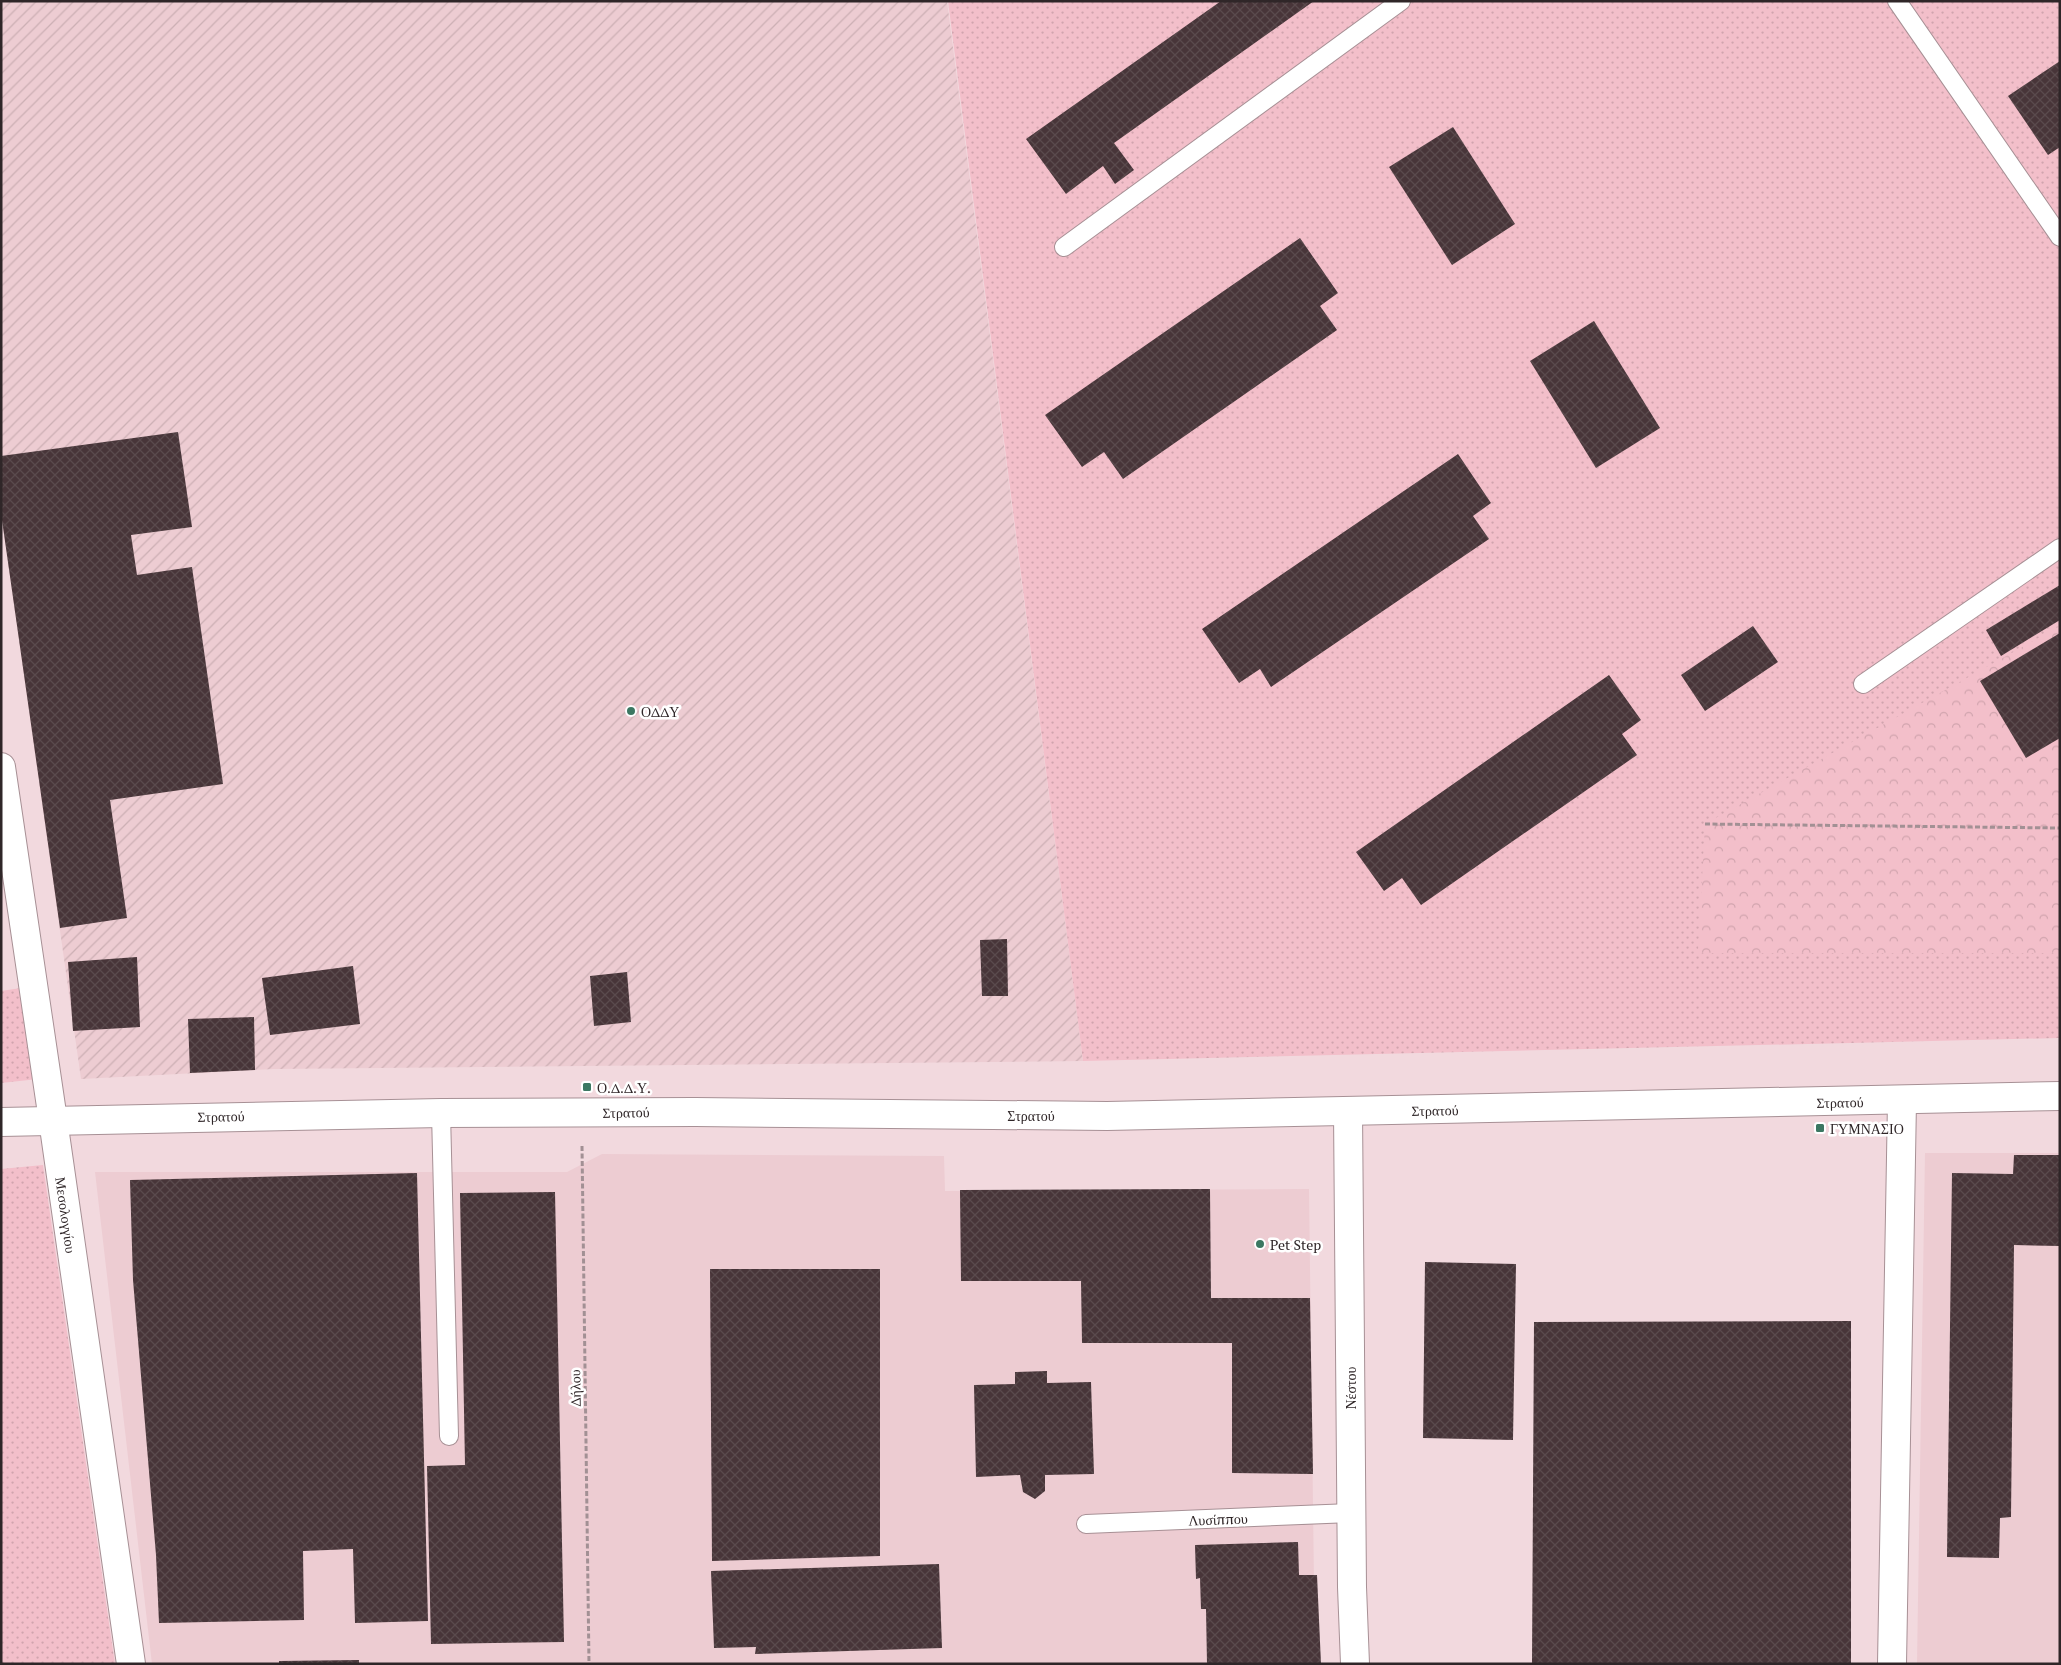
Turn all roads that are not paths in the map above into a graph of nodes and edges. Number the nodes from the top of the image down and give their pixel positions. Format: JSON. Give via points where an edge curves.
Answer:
{"nodes":[{"id":1,"x":1401,"y":1,"type":"edge"},
{"id":2,"x":1897,"y":1,"type":"edge"},
{"id":3,"x":2060,"y":237,"type":"edge"},
{"id":4,"x":1064,"y":247,"type":"dead end"},
{"id":5,"x":2060,"y":548,"type":"edge"},
{"id":6,"x":1863,"y":684,"type":"dead end"},
{"id":7,"x":1,"y":767,"type":"edge"},
{"id":8,"x":2060,"y":1096,"type":"edge"},
{"id":9,"x":1902,"y":1101,"type":"junction"},
{"id":10,"x":1348,"y":1111,"type":"junction"},
{"id":11,"x":441,"y":1113,"type":"junction"},
{"id":12,"x":53,"y":1120,"type":"junction"},
{"id":13,"x":1,"y":1122,"type":"edge"},
{"id":14,"x":449,"y":1436,"type":"dead end"},
{"id":15,"x":1351,"y":1513,"type":"junction"},
{"id":16,"x":1086,"y":1524,"type":"dead end"},
{"id":17,"x":131,"y":1664,"type":"edge"},
{"id":18,"x":1356,"y":1664,"type":"edge"},
{"id":19,"x":1892,"y":1664,"type":"edge"}],
"edges":[{"from":1,"to":4,"type":"lane"},
{"from":2,"to":3,"type":"lane"},
{"from":5,"to":6,"type":"lane"},
{"from":7,"to":12,"type":"main road","name":"Μεσολογγίου"},
{"from":8,"to":9,"type":"main road","name":"Στρατού"},
{"from":9,"to":10,"type":"main road","name":"Στρατού"},
{"from":9,"to":19,"type":"main road"},
{"from":10,"to":11,"type":"main road","name":"Στρατού","via":[[1107,1116]]},
{"from":10,"to":15,"type":"main road","name":"Νέστου"},
{"from":11,"to":12,"type":"main road","name":"Στρατού"},
{"from":11,"to":14,"type":"lane"},
{"from":12,"to":13,"type":"main road","name":"Στρατού"},
{"from":12,"to":17,"type":"main road","name":"Μεσολογγίου"},
{"from":15,"to":16,"type":"lane","name":"Λυσίππου"},
{"from":15,"to":18,"type":"main road","name":"Νέστου"}]}
